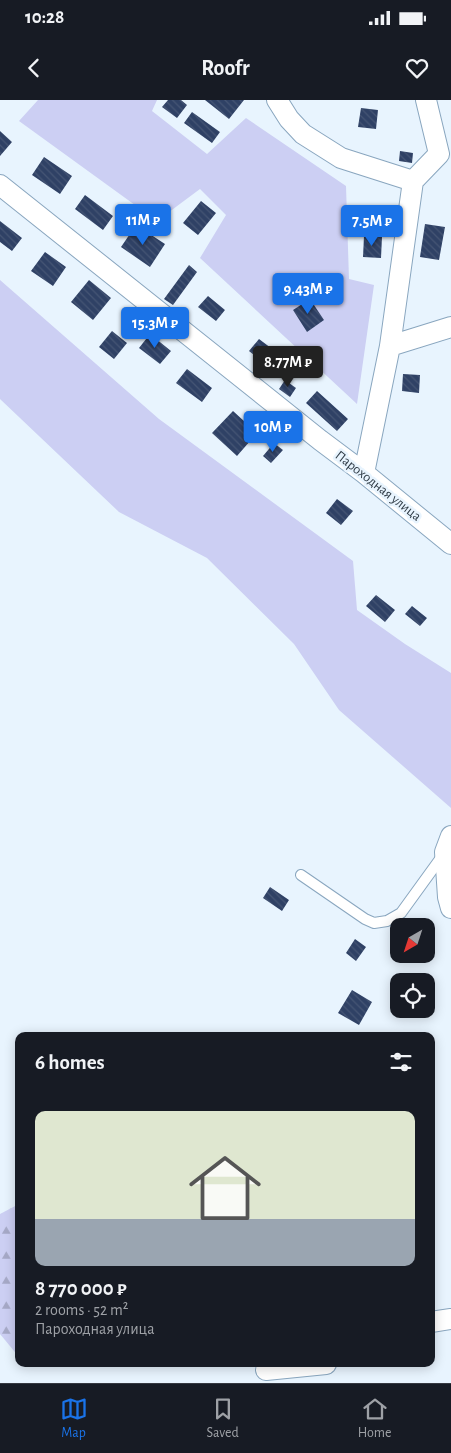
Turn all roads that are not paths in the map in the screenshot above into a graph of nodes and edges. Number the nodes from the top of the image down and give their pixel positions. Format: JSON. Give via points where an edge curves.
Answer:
{"nodes":[{"id":1,"x":277,"y":100,"type":"edge"},
{"id":2,"x":426,"y":100,"type":"edge"},
{"id":3,"x":445,"y":158,"type":"edge"},
{"id":4,"x":413,"y":181,"type":"junction"},
{"id":5,"x":0,"y":185,"type":"edge"},
{"id":6,"x":451,"y":327,"type":"edge"},
{"id":7,"x":390,"y":346,"type":"junction"},
{"id":8,"x":364,"y":473,"type":"junction"},
{"id":9,"x":451,"y":544,"type":"edge"},
{"id":10,"x":448,"y":844,"type":"edge"},
{"id":11,"x":301,"y":875,"type":"dead end"},
{"id":12,"x":451,"y":908,"type":"edge"},
{"id":13,"x":451,"y":1319,"type":"edge"},
{"id":14,"x":435,"y":1321,"type":"edge"},
{"id":15,"x":296,"y":1367,"type":"edge"},
{"id":16,"x":266,"y":1370,"type":"dead end"}],
"edges":[{"from":1,"to":4,"type":"street","via":[[303,134],[341,158]]},
{"from":2,"to":3,"type":"street"},
{"from":3,"to":4,"type":"street"},
{"from":4,"to":7,"type":"street"},
{"from":5,"to":8,"type":"street","name":"Пароходная улица"},
{"from":6,"to":7,"type":"street"},
{"from":7,"to":8,"type":"street"},
{"from":8,"to":9,"type":"street","name":"Пароходная улица"},
{"from":10,"to":11,"type":"lane","via":[[401,913],[387,921],[366,919]]},
{"from":10,"to":12,"type":"street"},
{"from":13,"to":14,"type":"street"},
{"from":15,"to":16,"type":"street"}]}
